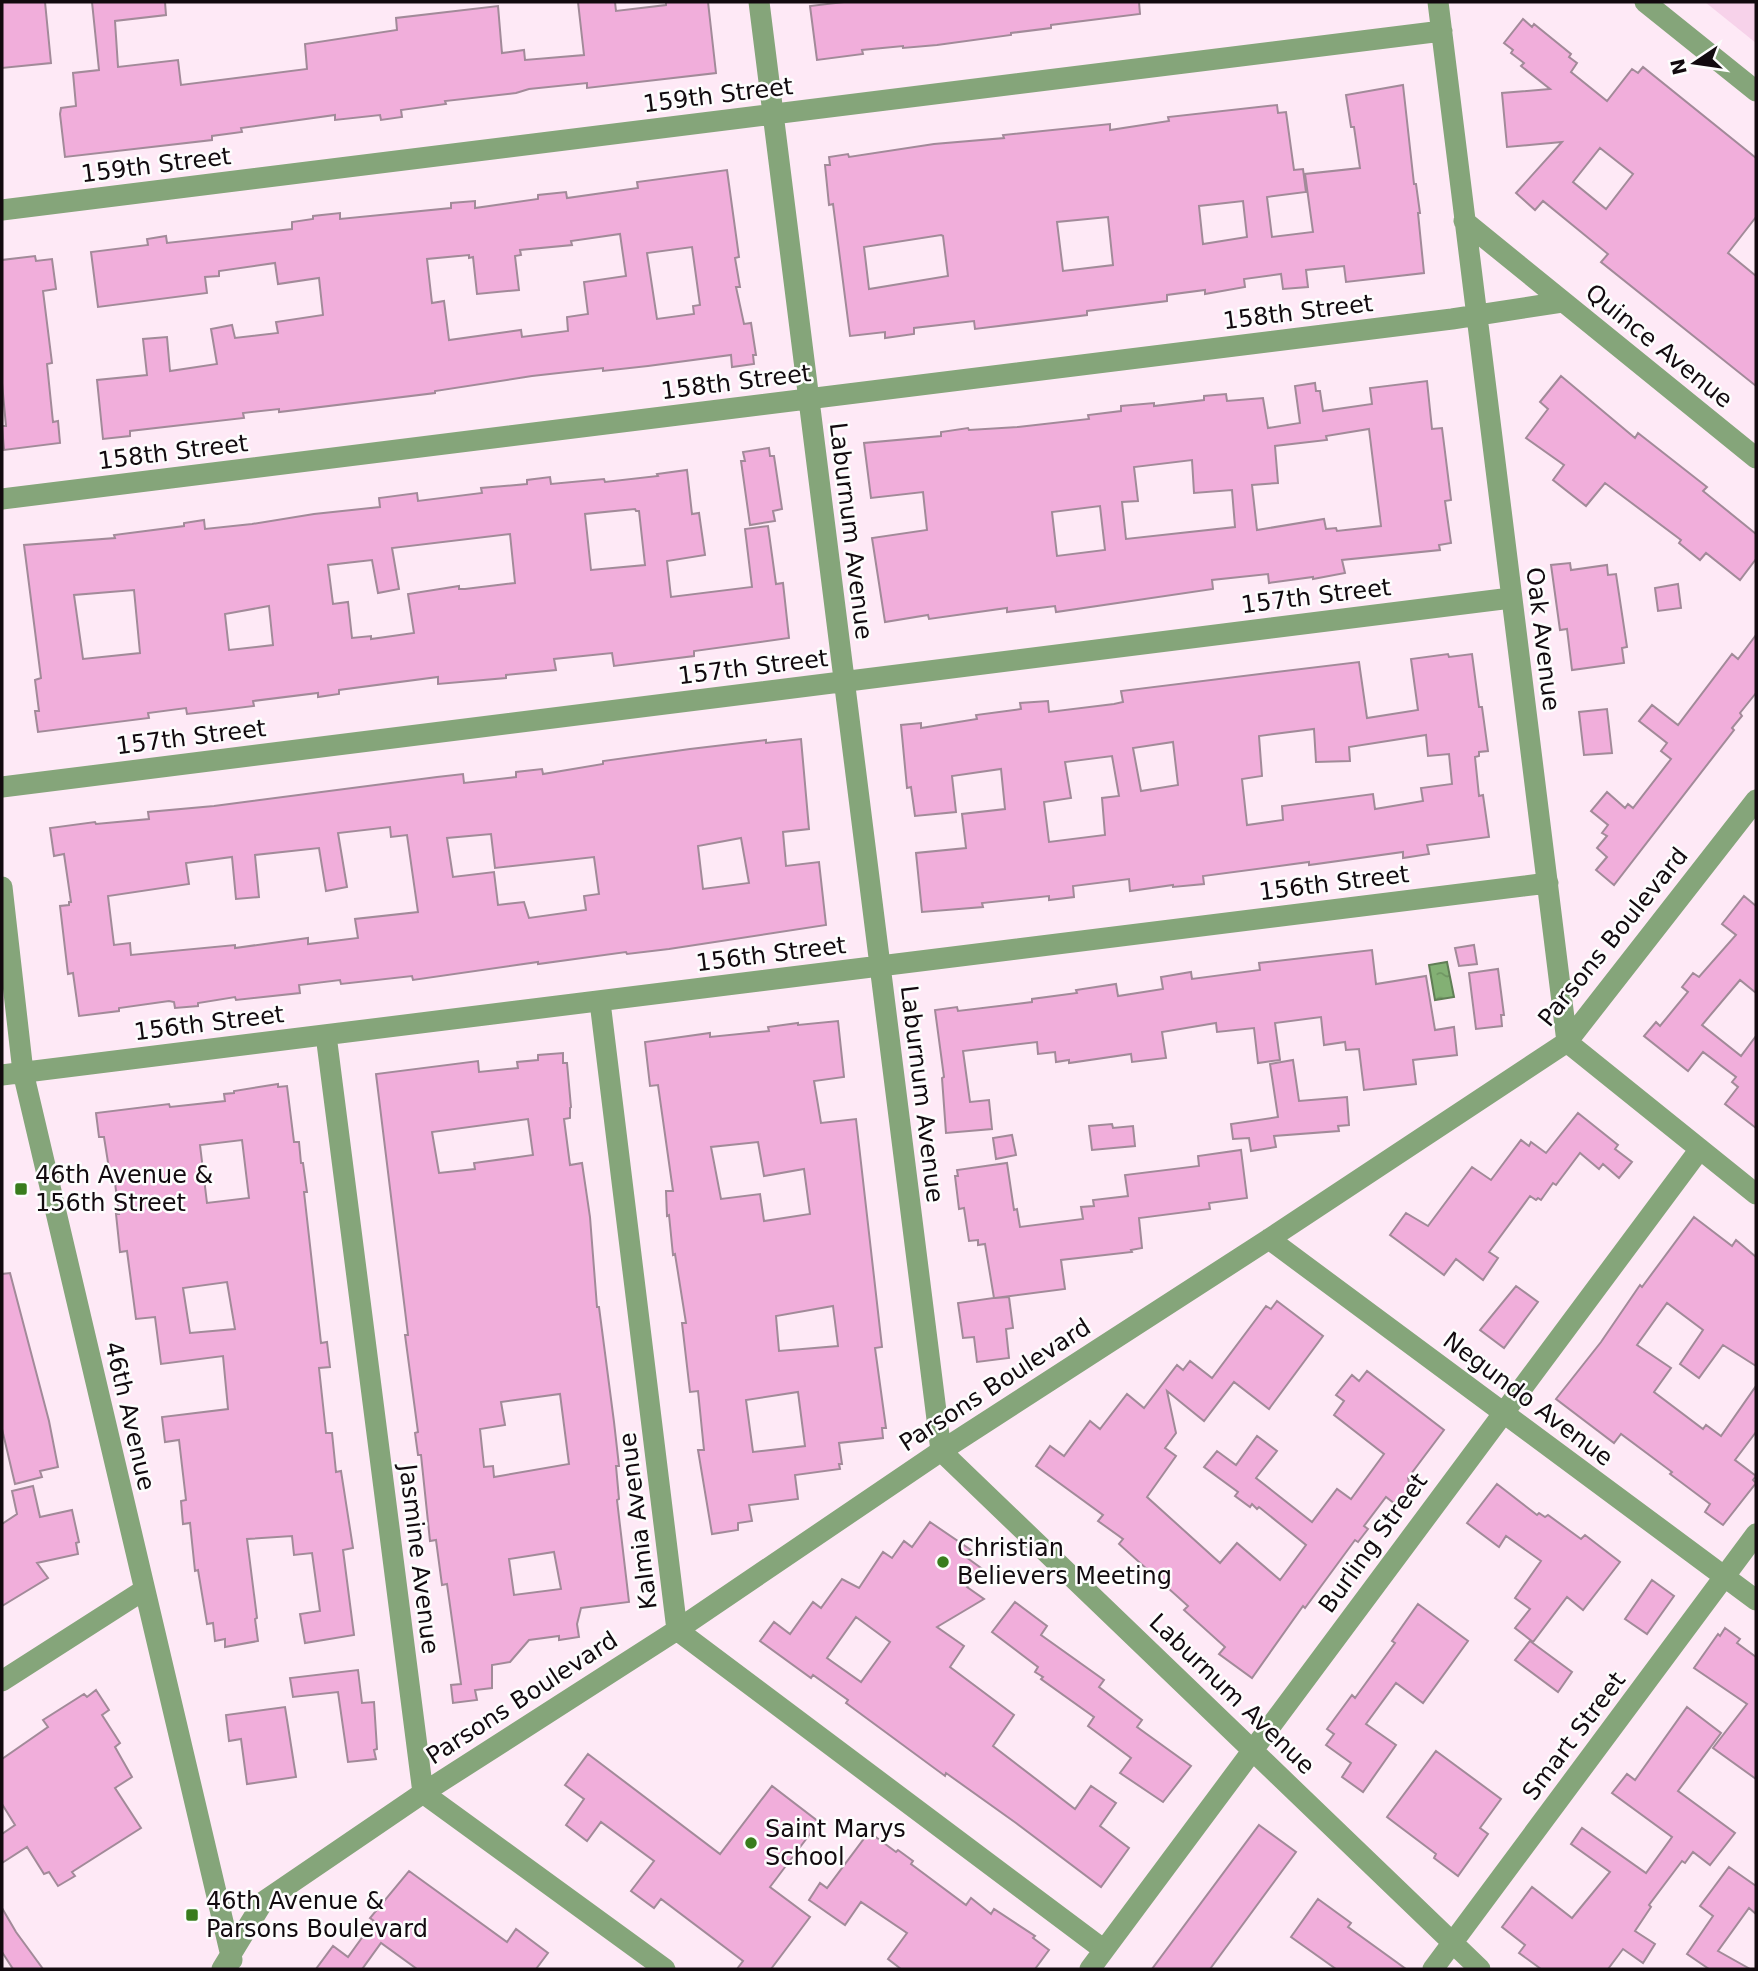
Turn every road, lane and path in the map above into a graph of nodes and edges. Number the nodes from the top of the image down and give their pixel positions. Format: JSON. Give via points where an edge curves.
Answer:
{"nodes":[{"id":1,"x":759,"y":2,"type":"edge"},
{"id":2,"x":1438,"y":2,"type":"edge"},
{"id":3,"x":1645,"y":2,"type":"edge"},
{"id":4,"x":1442,"y":31,"type":"junction"},
{"id":5,"x":1756,"y":91,"type":"edge"},
{"id":6,"x":774,"y":114,"type":"junction"},
{"id":7,"x":2,"y":210,"type":"edge"},
{"id":8,"x":1464,"y":222,"type":"junction"},
{"id":9,"x":1562,"y":302,"type":"junction"},
{"id":10,"x":1476,"y":316,"type":"junction"},
{"id":11,"x":808,"y":399,"type":"junction"},
{"id":12,"x":1756,"y":458,"type":"edge"},
{"id":13,"x":2,"y":499,"type":"edge"},
{"id":14,"x":1511,"y":598,"type":"junction"},
{"id":15,"x":844,"y":682,"type":"junction"},
{"id":16,"x":2,"y":787,"type":"edge"},
{"id":17,"x":1752,"y":815,"type":"edge"},
{"id":18,"x":1548,"y":883,"type":"junction"},
{"id":19,"x":2,"y":887,"type":"edge"},
{"id":20,"x":879,"y":966,"type":"junction"},
{"id":21,"x":600,"y":1002,"type":"junction"},
{"id":22,"x":326,"y":1035,"type":"junction"},
{"id":23,"x":1567,"y":1042,"type":"junction"},
{"id":24,"x":23,"y":1072,"type":"junction"},
{"id":25,"x":2,"y":1075,"type":"edge"},
{"id":26,"x":1700,"y":1149,"type":"junction"},
{"id":27,"x":1756,"y":1194,"type":"edge"},
{"id":28,"x":1269,"y":1239,"type":"junction"},
{"id":29,"x":1502,"y":1412,"type":"junction"},
{"id":30,"x":941,"y":1451,"type":"junction"},
{"id":31,"x":1756,"y":1534,"type":"edge"},
{"id":32,"x":1725,"y":1577,"type":"junction"},
{"id":33,"x":144,"y":1590,"type":"junction"},
{"id":34,"x":1756,"y":1600,"type":"edge"},
{"id":35,"x":677,"y":1630,"type":"junction"},
{"id":36,"x":2,"y":1681,"type":"edge"},
{"id":37,"x":1253,"y":1750,"type":"junction"},
{"id":38,"x":423,"y":1793,"type":"junction"},
{"id":39,"x":1452,"y":1943,"type":"junction"},
{"id":40,"x":1104,"y":1950,"type":"junction"},
{"id":41,"x":228,"y":1964,"type":"edge"},
{"id":42,"x":664,"y":1969,"type":"edge"},
{"id":43,"x":1090,"y":1969,"type":"edge"},
{"id":44,"x":1433,"y":1969,"type":"edge"},
{"id":45,"x":1480,"y":1969,"type":"edge"}],
"edges":[{"from":1,"to":6,"type":"street","name":"Laburnum Avenue"},
{"from":2,"to":4,"type":"street","name":"Oak Avenue"},
{"from":3,"to":5,"type":"street"},
{"from":4,"to":6,"type":"street","name":"159th Street"},
{"from":4,"to":8,"type":"street","name":"Oak Avenue"},
{"from":6,"to":7,"type":"street","name":"159th Street"},
{"from":6,"to":11,"type":"street","name":"Laburnum Avenue"},
{"from":8,"to":9,"type":"street","name":"Quince Avenue"},
{"from":8,"to":10,"type":"street","name":"Oak Avenue"},
{"from":9,"to":10,"type":"street","name":"Quince Avenue"},
{"from":9,"to":12,"type":"street","name":"Quince Avenue"},
{"from":10,"to":11,"type":"street","name":"158th Street"},
{"from":10,"to":14,"type":"street","name":"Oak Avenue"},
{"from":11,"to":13,"type":"street","name":"158th Street"},
{"from":11,"to":15,"type":"street","name":"Laburnum Avenue"},
{"from":14,"to":15,"type":"street","name":"157th Street"},
{"from":14,"to":18,"type":"street","name":"Oak Avenue"},
{"from":15,"to":16,"type":"street","name":"157th Street"},
{"from":15,"to":20,"type":"street","name":"Laburnum Avenue"},
{"from":17,"to":23,"type":"street","name":"Parsons Boulevard"},
{"from":18,"to":20,"type":"street","name":"156th Street"},
{"from":18,"to":23,"type":"street","name":"Oak Avenue"},
{"from":19,"to":24,"type":"street","name":"46th Avenue"},
{"from":20,"to":21,"type":"street","name":"156th Street"},
{"from":20,"to":30,"type":"street","name":"Laburnum Avenue"},
{"from":21,"to":22,"type":"street","name":"156th Street"},
{"from":21,"to":35,"type":"street","name":"Kalmia Avenue"},
{"from":22,"to":24,"type":"street","name":"156th Street"},
{"from":22,"to":38,"type":"street","name":"Jasmine Avenue"},
{"from":23,"to":26,"type":"street"},
{"from":23,"to":28,"type":"street","name":"Parsons Boulevard"},
{"from":24,"to":25,"type":"street","name":"156th Street"},
{"from":24,"to":33,"type":"street","name":"46th Avenue"},
{"from":26,"to":27,"type":"street"},
{"from":26,"to":29,"type":"street","name":"Burling Street"},
{"from":28,"to":29,"type":"street","name":"Negundo Avenue"},
{"from":28,"to":30,"type":"street","name":"Parsons Boulevard"},
{"from":29,"to":32,"type":"street","name":"Negundo Avenue"},
{"from":29,"to":37,"type":"street","name":"Burling Street"},
{"from":30,"to":35,"type":"street","name":"Parsons Boulevard"},
{"from":30,"to":37,"type":"street","name":"Laburnum Avenue"},
{"from":31,"to":32,"type":"street","name":"Smart Street"},
{"from":32,"to":34,"type":"street","name":"Negundo Avenue"},
{"from":32,"to":39,"type":"street","name":"Smart Street"},
{"from":33,"to":36,"type":"street"},
{"from":33,"to":41,"type":"street","name":"46th Avenue"},
{"from":35,"to":38,"type":"street","name":"Parsons Boulevard"},
{"from":35,"to":40,"type":"street","name":"Kalmia Avenue"},
{"from":37,"to":39,"type":"street","name":"Laburnum Avenue"},
{"from":37,"to":40,"type":"street","name":"Burling Street"},
{"from":38,"to":41,"type":"street","name":"Parsons Boulevard","via":[[263,1902]]},
{"from":38,"to":42,"type":"street"},
{"from":39,"to":44,"type":"street","name":"Smart Street"},
{"from":39,"to":45,"type":"street","name":"Laburnum Avenue"},
{"from":40,"to":43,"type":"street","name":"Burling Street"}]}
